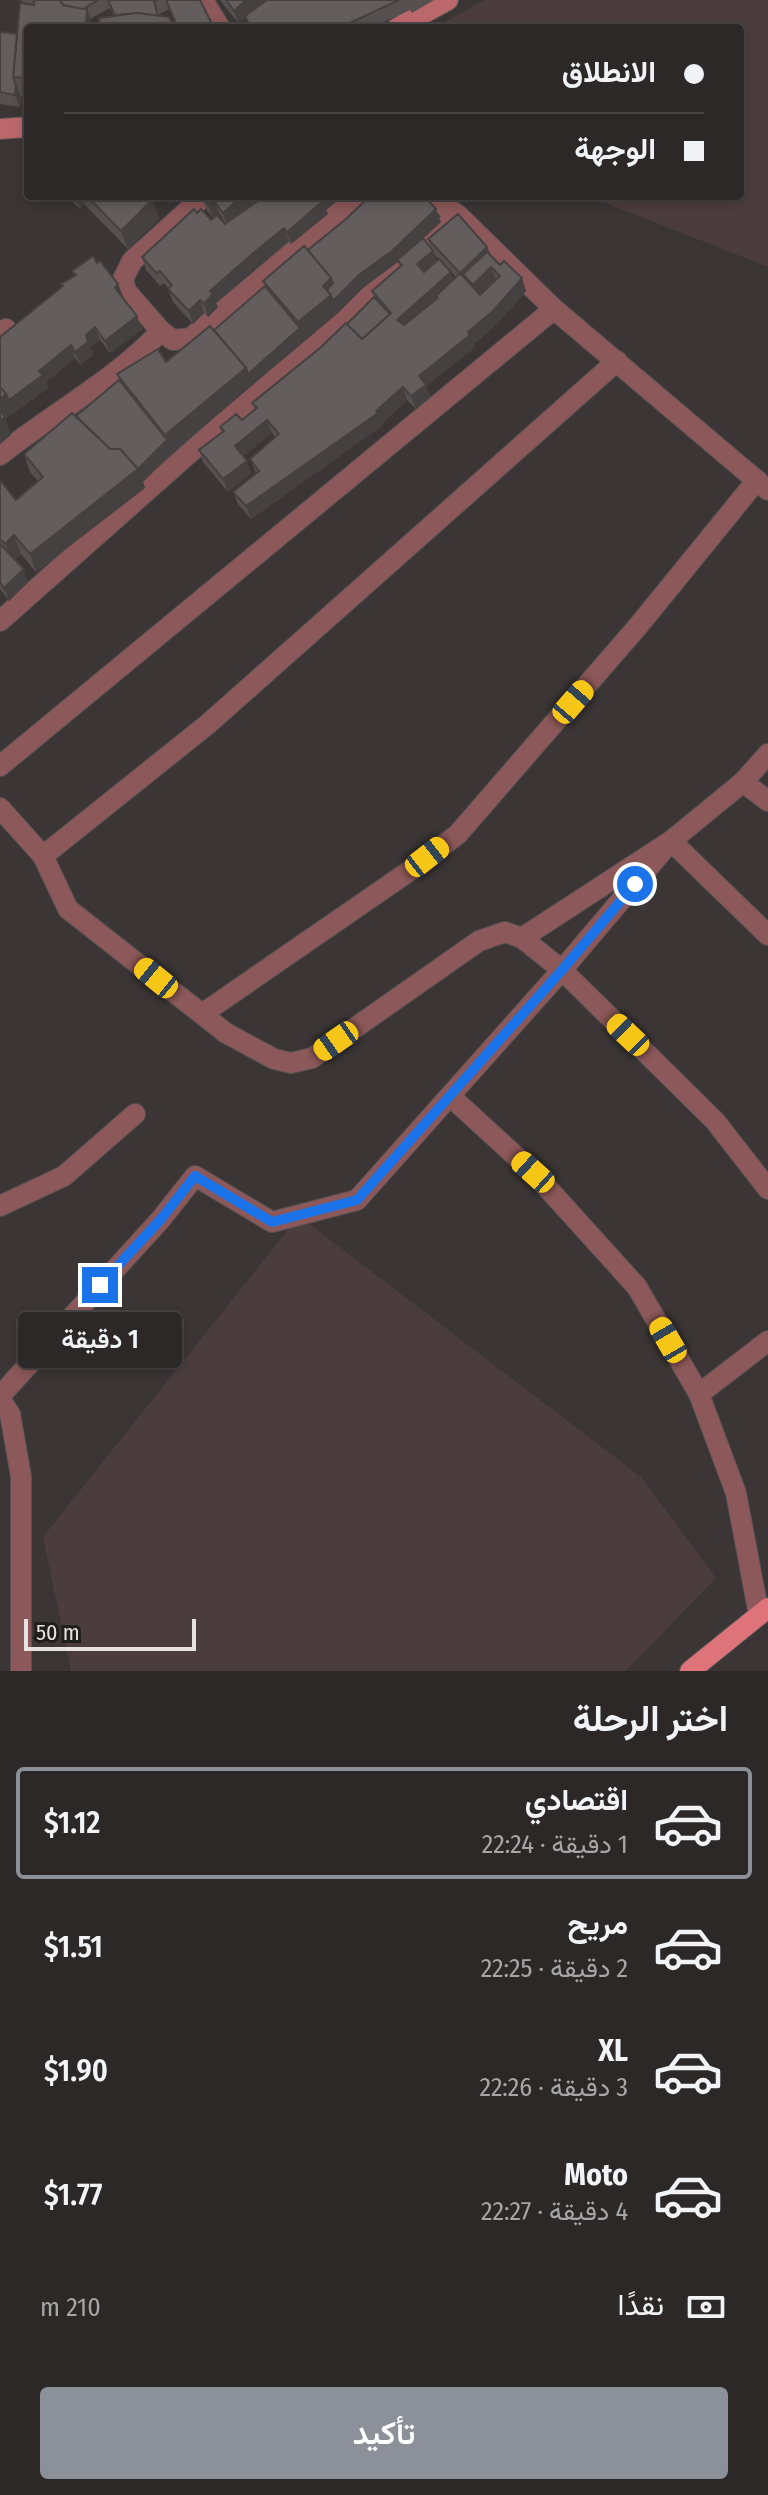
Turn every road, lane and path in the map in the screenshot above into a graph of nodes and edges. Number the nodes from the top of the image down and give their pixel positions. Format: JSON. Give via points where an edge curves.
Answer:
{"nodes":[{"id":1,"x":203,"y":0,"type":"edge"},
{"id":2,"x":448,"y":0,"type":"edge"},
{"id":3,"x":218,"y":24,"type":"edge"},
{"id":4,"x":404,"y":24,"type":"edge"},
{"id":5,"x":24,"y":127,"type":"edge"},
{"id":6,"x":0,"y":129,"type":"edge"},
{"id":7,"x":200,"y":200,"type":"edge"},
{"id":8,"x":354,"y":200,"type":"edge"},
{"id":9,"x":436,"y":200,"type":"edge"},
{"id":10,"x":458,"y":215,"type":"junction"},
{"id":11,"x":554,"y":309,"type":"junction"},
{"id":12,"x":161,"y":331,"type":"junction"},
{"id":13,"x":617,"y":361,"type":"junction"},
{"id":14,"x":0,"y":455,"type":"edge"},
{"id":15,"x":762,"y":485,"type":"edge"},
{"id":16,"x":0,"y":621,"type":"edge"},
{"id":17,"x":768,"y":754,"type":"edge"},
{"id":18,"x":0,"y":766,"type":"edge"},
{"id":19,"x":743,"y":782,"type":"junction"},
{"id":20,"x":768,"y":801,"type":"edge"},
{"id":21,"x":0,"y":808,"type":"edge"},
{"id":22,"x":671,"y":841,"type":"junction"},
{"id":23,"x":43,"y":856,"type":"junction"},
{"id":24,"x":768,"y":935,"type":"edge"},
{"id":25,"x":522,"y":938,"type":"junction"},
{"id":26,"x":562,"y":970,"type":"junction"},
{"id":27,"x":202,"y":1014,"type":"junction"},
{"id":28,"x":450,"y":1096,"type":"junction"},
{"id":29,"x":135,"y":1114,"type":"dead end"},
{"id":30,"x":768,"y":1189,"type":"edge"},
{"id":31,"x":0,"y":1206,"type":"edge"},
{"id":32,"x":768,"y":1341,"type":"edge"},
{"id":33,"x":699,"y":1394,"type":"junction"},
{"id":34,"x":0,"y":1397,"type":"edge"},
{"id":35,"x":763,"y":1612,"type":"edge"},
{"id":36,"x":21,"y":1671,"type":"edge"},
{"id":37,"x":690,"y":1671,"type":"edge"}],
"edges":[{"from":1,"to":3,"type":"street"},
{"from":2,"to":4,"type":"main road"},
{"from":5,"to":6,"type":"main road"},
{"from":7,"to":12,"type":"street","via":[[132,261],[123,279],[126,291]]},
{"from":8,"to":12,"type":"street","via":[[191,338],[173,340]]},
{"from":9,"to":10,"type":"street"},
{"from":10,"to":11,"type":"street"},
{"from":10,"to":16,"type":"street"},
{"from":11,"to":13,"type":"street"},
{"from":11,"to":18,"type":"street"},
{"from":12,"to":14,"type":"street","via":[[137,356]]},
{"from":13,"to":15,"type":"street"},
{"from":13,"to":23,"type":"street","via":[[208,724]]},
{"from":15,"to":27,"type":"street","via":[[458,834]]},
{"from":17,"to":19,"type":"street"},
{"from":19,"to":20,"type":"street"},
{"from":19,"to":22,"type":"street"},
{"from":21,"to":23,"type":"street"},
{"from":22,"to":24,"type":"street"},
{"from":22,"to":25,"type":"street"},
{"from":22,"to":26,"type":"street"},
{"from":23,"to":27,"type":"street","via":[[68,909]]},
{"from":25,"to":26,"type":"street"},
{"from":25,"to":27,"type":"street","via":[[505,932],[479,941],[312,1058],[291,1063],[226,1033]]},
{"from":26,"to":28,"type":"street"},
{"from":26,"to":30,"type":"street","via":[[715,1121]]},
{"from":28,"to":33,"type":"street","via":[[533,1172],[637,1287]]},
{"from":28,"to":34,"type":"street","via":[[357,1200],[272,1222],[195,1176]]},
{"from":29,"to":31,"type":"street","via":[[64,1176]]},
{"from":32,"to":33,"type":"street"},
{"from":33,"to":35,"type":"street","via":[[736,1493]]},
{"from":34,"to":36,"type":"street","via":[[10,1414],[21,1476]]},
{"from":35,"to":37,"type":"main road"}]}
